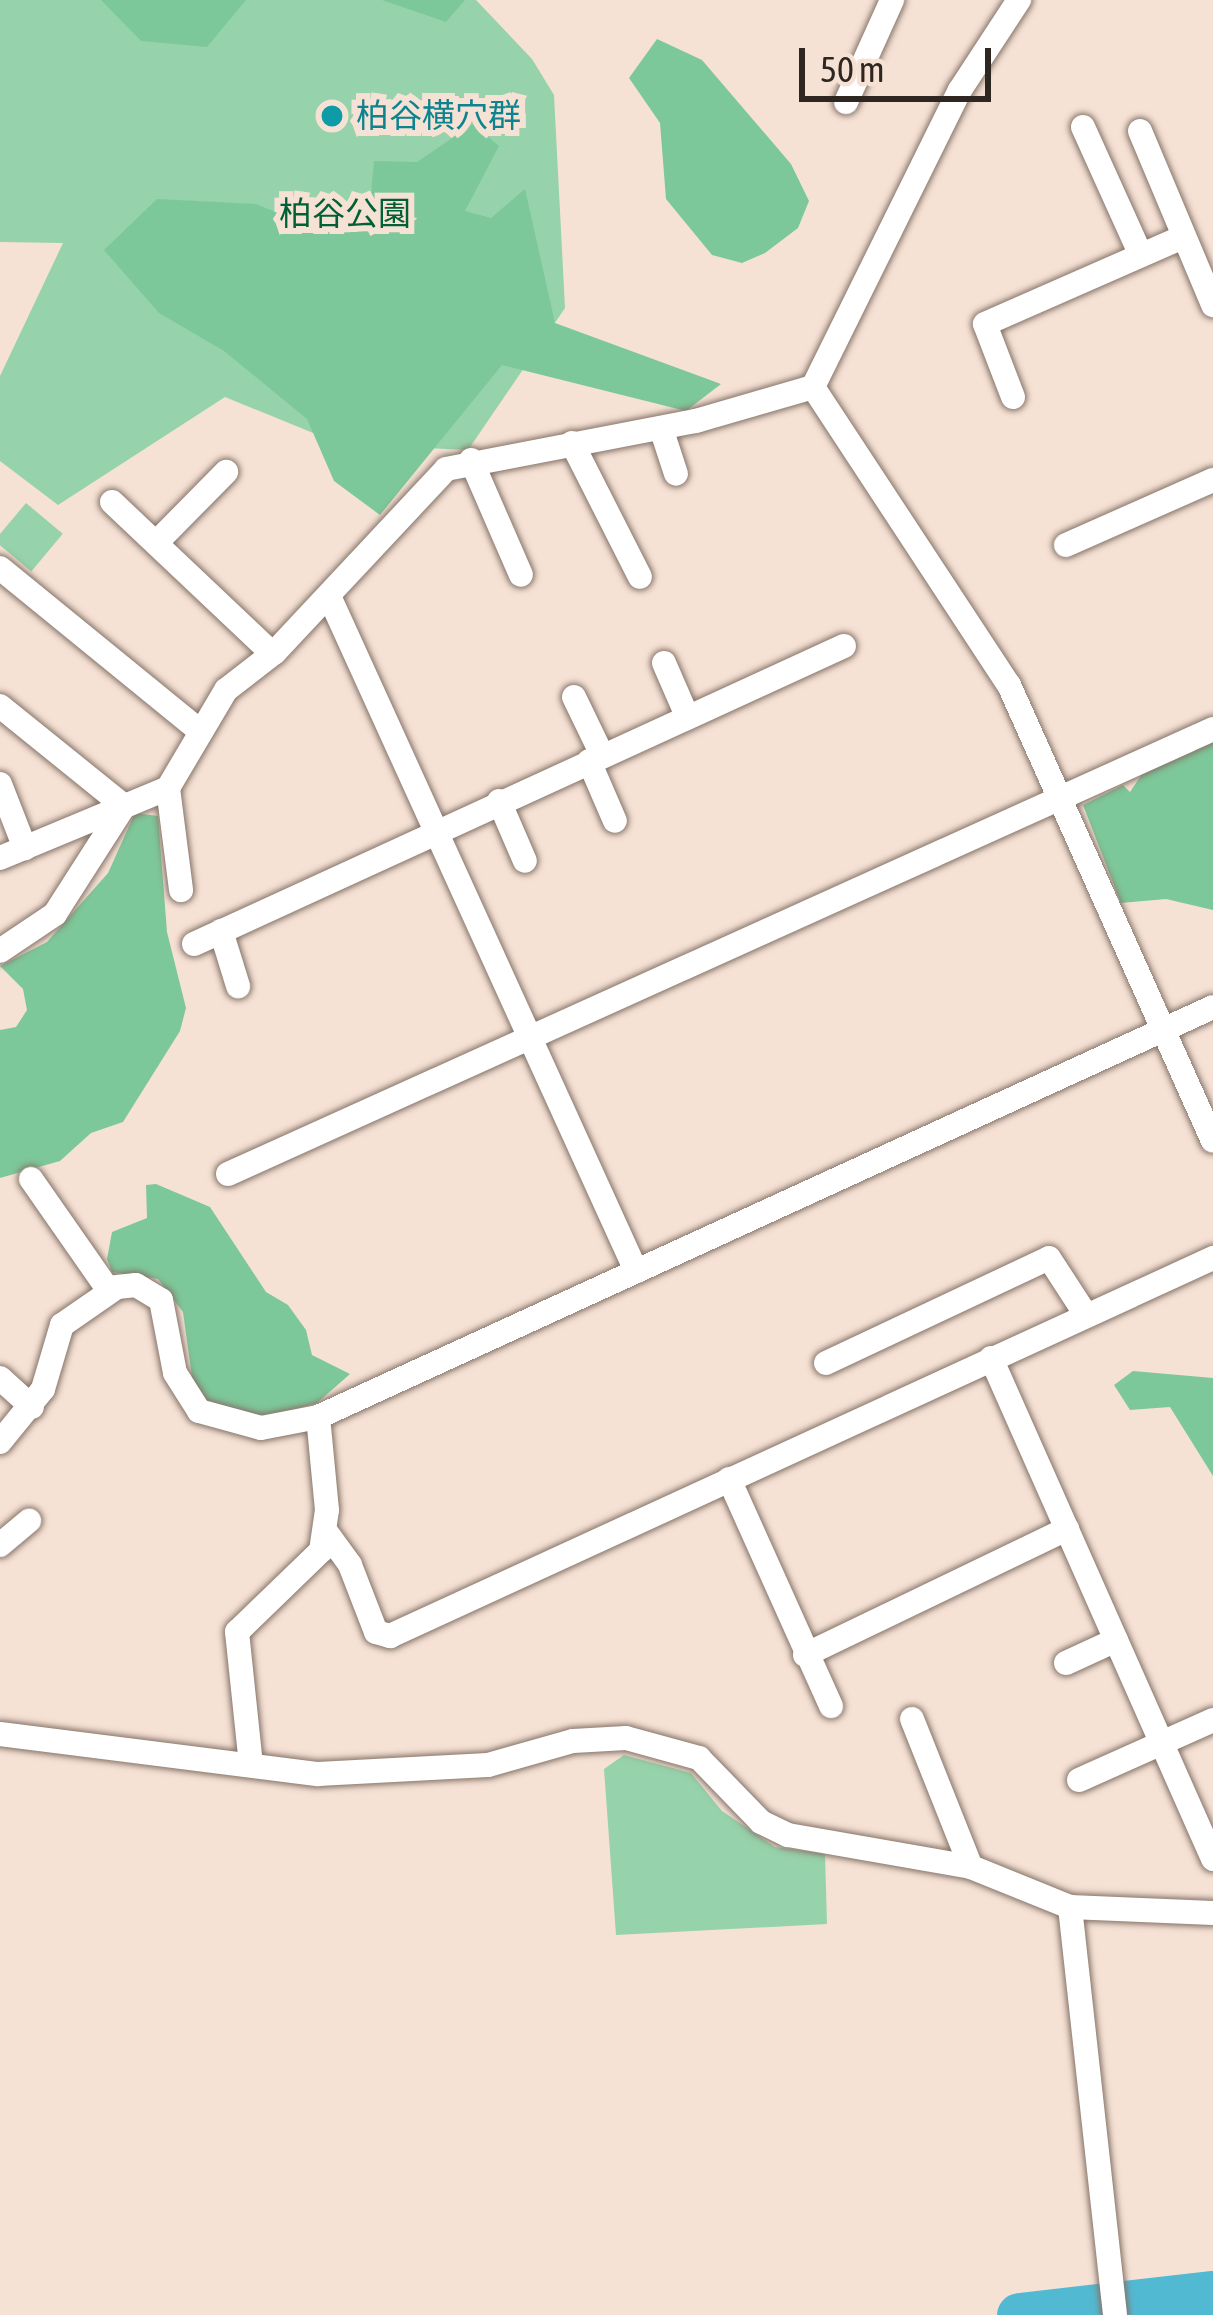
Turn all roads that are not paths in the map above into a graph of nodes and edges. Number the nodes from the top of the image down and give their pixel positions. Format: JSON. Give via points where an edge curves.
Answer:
{"nodes":[{"id":1,"x":892,"y":0,"type":"edge"},
{"id":2,"x":1019,"y":0,"type":"edge"},
{"id":3,"x":846,"y":102,"type":"dead end"},
{"id":4,"x":1083,"y":127,"type":"dead end"},
{"id":5,"x":1139,"y":131,"type":"dead end"},
{"id":6,"x":1183,"y":237,"type":"junction"},
{"id":7,"x":1140,"y":253,"type":"junction"},
{"id":8,"x":1213,"y":305,"type":"edge"},
{"id":9,"x":813,"y":387,"type":"junction"},
{"id":10,"x":1013,"y":397,"type":"dead end"},
{"id":11,"x":661,"y":428,"type":"junction"},
{"id":12,"x":572,"y":443,"type":"junction"},
{"id":13,"x":471,"y":460,"type":"junction"},
{"id":14,"x":226,"y":472,"type":"dead end"},
{"id":15,"x":676,"y":474,"type":"dead end"},
{"id":16,"x":1213,"y":480,"type":"edge"},
{"id":17,"x":112,"y":502,"type":"dead end"},
{"id":18,"x":156,"y":543,"type":"junction"},
{"id":19,"x":1066,"y":545,"type":"dead end"},
{"id":20,"x":0,"y":568,"type":"edge"},
{"id":21,"x":520,"y":574,"type":"dead end"},
{"id":22,"x":640,"y":577,"type":"dead end"},
{"id":23,"x":329,"y":596,"type":"junction"},
{"id":24,"x":844,"y":646,"type":"dead end"},
{"id":25,"x":273,"y":654,"type":"junction"},
{"id":26,"x":664,"y":663,"type":"dead end"},
{"id":27,"x":574,"y":697,"type":"dead end"},
{"id":28,"x":0,"y":706,"type":"edge"},
{"id":29,"x":687,"y":716,"type":"junction"},
{"id":30,"x":1213,"y":729,"type":"edge"},
{"id":31,"x":200,"y":730,"type":"junction"},
{"id":32,"x":595,"y":758,"type":"junction"},
{"id":33,"x":0,"y":784,"type":"edge"},
{"id":34,"x":168,"y":788,"type":"junction"},
{"id":35,"x":1062,"y":798,"type":"junction"},
{"id":36,"x":499,"y":802,"type":"junction"},
{"id":37,"x":124,"y":806,"type":"junction"},
{"id":38,"x":615,"y":821,"type":"dead end"},
{"id":39,"x":437,"y":830,"type":"junction"},
{"id":40,"x":26,"y":848,"type":"junction"},
{"id":41,"x":0,"y":858,"type":"edge"},
{"id":42,"x":525,"y":861,"type":"dead end"},
{"id":43,"x":181,"y":890,"type":"dead end"},
{"id":44,"x":221,"y":931,"type":"junction"},
{"id":45,"x":194,"y":944,"type":"dead end"},
{"id":46,"x":0,"y":951,"type":"edge"},
{"id":47,"x":238,"y":986,"type":"dead end"},
{"id":48,"x":1213,"y":1006,"type":"edge"},
{"id":49,"x":1164,"y":1029,"type":"junction"},
{"id":50,"x":536,"y":1040,"type":"junction"},
{"id":51,"x":1213,"y":1140,"type":"edge"},
{"id":52,"x":228,"y":1174,"type":"dead end"},
{"id":53,"x":31,"y":1179,"type":"dead end"},
{"id":54,"x":1213,"y":1258,"type":"edge"},
{"id":55,"x":636,"y":1271,"type":"junction"},
{"id":56,"x":109,"y":1291,"type":"junction"},
{"id":57,"x":1086,"y":1315,"type":"junction"},
{"id":58,"x":991,"y":1358,"type":"junction"},
{"id":59,"x":826,"y":1363,"type":"dead end"},
{"id":60,"x":0,"y":1378,"type":"edge"},
{"id":61,"x":32,"y":1407,"type":"junction"},
{"id":62,"x":318,"y":1417,"type":"junction"},
{"id":63,"x":0,"y":1442,"type":"edge"},
{"id":64,"x":729,"y":1479,"type":"junction"},
{"id":65,"x":29,"y":1521,"type":"dead end"},
{"id":66,"x":1067,"y":1529,"type":"junction"},
{"id":67,"x":327,"y":1533,"type":"junction"},
{"id":68,"x":0,"y":1545,"type":"edge"},
{"id":69,"x":1116,"y":1640,"type":"junction"},
{"id":70,"x":805,"y":1655,"type":"junction"},
{"id":71,"x":1066,"y":1664,"type":"dead end"},
{"id":72,"x":831,"y":1706,"type":"dead end"},
{"id":73,"x":912,"y":1719,"type":"dead end"},
{"id":74,"x":1213,"y":1720,"type":"edge"},
{"id":75,"x":0,"y":1734,"type":"edge"},
{"id":76,"x":1161,"y":1740,"type":"junction"},
{"id":77,"x":251,"y":1765,"type":"junction"},
{"id":78,"x":1079,"y":1780,"type":"dead end"},
{"id":79,"x":1213,"y":1859,"type":"edge"},
{"id":80,"x":971,"y":1867,"type":"junction"},
{"id":81,"x":1070,"y":1907,"type":"junction"},
{"id":82,"x":1213,"y":1913,"type":"edge"},
{"id":83,"x":1115,"y":2315,"type":"edge"}],
"edges":[{"from":1,"to":3,"type":"street"},
{"from":2,"to":9,"type":"street","via":[[960,90]]},
{"from":4,"to":7,"type":"street"},
{"from":5,"to":6,"type":"street"},
{"from":6,"to":7,"type":"street"},
{"from":6,"to":8,"type":"street"},
{"from":7,"to":10,"type":"street","via":[[985,324]]},
{"from":9,"to":11,"type":"street"},
{"from":9,"to":35,"type":"street","via":[[964,612]]},
{"from":11,"to":12,"type":"street"},
{"from":11,"to":15,"type":"street"},
{"from":12,"to":13,"type":"street"},
{"from":12,"to":22,"type":"street"},
{"from":13,"to":21,"type":"street"},
{"from":13,"to":23,"type":"street","via":[[424,487]]},
{"from":14,"to":18,"type":"street"},
{"from":16,"to":19,"type":"street"},
{"from":17,"to":18,"type":"street"},
{"from":18,"to":25,"type":"street"},
{"from":20,"to":31,"type":"street"},
{"from":23,"to":25,"type":"street"},
{"from":23,"to":39,"type":"street"},
{"from":24,"to":29,"type":"street"},
{"from":25,"to":31,"type":"street","via":[[226,690]]},
{"from":26,"to":29,"type":"street"},
{"from":27,"to":32,"type":"street"},
{"from":28,"to":37,"type":"street"},
{"from":29,"to":32,"type":"street"},
{"from":30,"to":35,"type":"street"},
{"from":31,"to":34,"type":"street"},
{"from":32,"to":36,"type":"street"},
{"from":32,"to":38,"type":"street"},
{"from":33,"to":40,"type":"street"},
{"from":34,"to":37,"type":"street"},
{"from":34,"to":43,"type":"street"},
{"from":35,"to":49,"type":"street"},
{"from":35,"to":50,"type":"street"},
{"from":36,"to":39,"type":"street"},
{"from":36,"to":42,"type":"street"},
{"from":37,"to":40,"type":"street"},
{"from":37,"to":46,"type":"street","via":[[55,914]]},
{"from":39,"to":44,"type":"street"},
{"from":39,"to":50,"type":"street"},
{"from":40,"to":41,"type":"street"},
{"from":44,"to":45,"type":"street"},
{"from":44,"to":47,"type":"street"},
{"from":48,"to":49,"type":"street"},
{"from":49,"to":51,"type":"street"},
{"from":49,"to":55,"type":"street"},
{"from":50,"to":52,"type":"street"},
{"from":50,"to":55,"type":"street"},
{"from":53,"to":56,"type":"street"},
{"from":54,"to":57,"type":"street"},
{"from":55,"to":62,"type":"street"},
{"from":56,"to":61,"type":"street","via":[[62,1324]]},
{"from":56,"to":62,"type":"street","via":[[136,1285],[160,1300],[175,1372],[199,1411],[261,1427]]},
{"from":57,"to":58,"type":"street"},
{"from":57,"to":59,"type":"street","via":[[1049,1258]]},
{"from":58,"to":64,"type":"street"},
{"from":58,"to":66,"type":"street"},
{"from":60,"to":61,"type":"street"},
{"from":61,"to":63,"type":"street"},
{"from":62,"to":67,"type":"street"},
{"from":64,"to":67,"type":"street","via":[[390,1636],[376,1632],[350,1565]]},
{"from":64,"to":70,"type":"street"},
{"from":65,"to":68,"type":"street"},
{"from":66,"to":69,"type":"street"},
{"from":66,"to":70,"type":"street"},
{"from":67,"to":77,"type":"street","via":[[315,1560],[236,1632]]},
{"from":69,"to":71,"type":"street"},
{"from":69,"to":76,"type":"street"},
{"from":70,"to":72,"type":"street"},
{"from":73,"to":80,"type":"street"},
{"from":74,"to":76,"type":"street"},
{"from":75,"to":77,"type":"street"},
{"from":76,"to":78,"type":"street"},
{"from":76,"to":79,"type":"street"},
{"from":77,"to":80,"type":"street","via":[[317,1774],[455,1768],[596,1737],[626,1738],[699,1758],[761,1822],[788,1835]]},
{"from":80,"to":81,"type":"street"},
{"from":81,"to":82,"type":"street"},
{"from":81,"to":83,"type":"street"}]}
